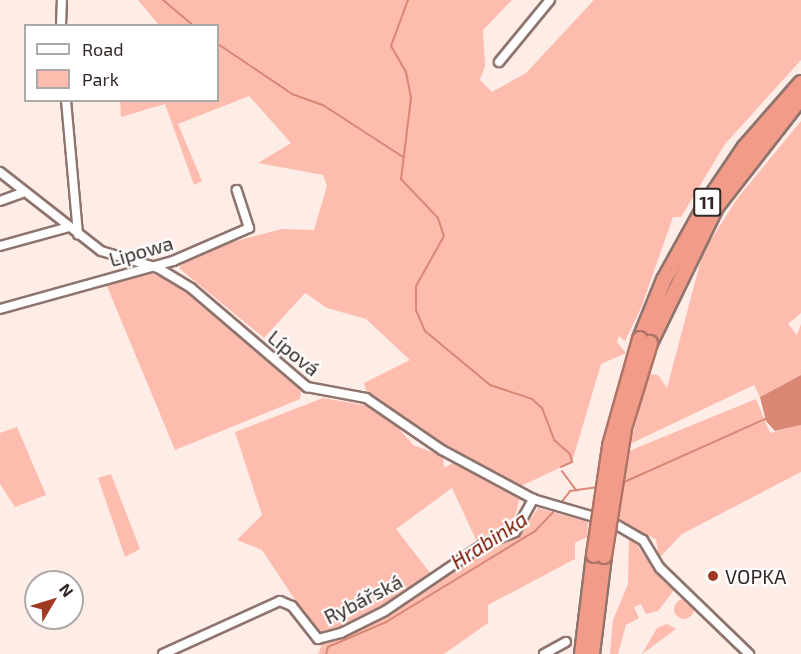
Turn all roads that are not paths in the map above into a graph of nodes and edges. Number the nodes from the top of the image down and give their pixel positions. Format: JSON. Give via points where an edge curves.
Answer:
{"nodes":[{"id":1,"x":62,"y":0,"type":"edge"},
{"id":2,"x":550,"y":0,"type":"edge"},
{"id":3,"x":61,"y":24,"type":"edge"},
{"id":4,"x":499,"y":62,"type":"dead end"},
{"id":5,"x":801,"y":83,"type":"edge"},
{"id":6,"x":801,"y":98,"type":"edge"},
{"id":7,"x":66,"y":102,"type":"edge"},
{"id":8,"x":0,"y":172,"type":"edge"},
{"id":9,"x":237,"y":190,"type":"dead end"},
{"id":10,"x":22,"y":193,"type":"junction"},
{"id":11,"x":0,"y":201,"type":"edge"},
{"id":12,"x":69,"y":227,"type":"junction"},
{"id":13,"x":78,"y":234,"type":"junction"},
{"id":14,"x":0,"y":246,"type":"edge"},
{"id":15,"x":148,"y":267,"type":"junction"},
{"id":16,"x":0,"y":309,"type":"edge"},
{"id":17,"x":645,"y":341,"type":"junction"},
{"id":18,"x":533,"y":499,"type":"junction"},
{"id":19,"x":591,"y":516,"type":"dead end"},
{"id":20,"x":615,"y":524,"type":"dead end"},
{"id":21,"x":599,"y":555,"type":"junction"},
{"id":22,"x":566,"y":642,"type":"dead end"},
{"id":23,"x":163,"y":654,"type":"edge"},
{"id":24,"x":544,"y":654,"type":"edge"},
{"id":25,"x":582,"y":654,"type":"edge"},
{"id":26,"x":592,"y":654,"type":"edge"},
{"id":27,"x":749,"y":654,"type":"edge"}],
"edges":[{"from":1,"to":3,"type":"street"},
{"from":2,"to":4,"type":"street"},
{"from":5,"to":17,"type":"highway","number":"11","via":[[745,147],[705,206],[664,280]]},
{"from":6,"to":17,"type":"highway","number":"11","via":[[716,207]]},
{"from":7,"to":13,"type":"street"},
{"from":8,"to":10,"type":"street","name":"Lípová"},
{"from":9,"to":15,"type":"street","name":"Lipowa","via":[[249,228]]},
{"from":10,"to":11,"type":"street"},
{"from":10,"to":12,"type":"street","name":"Lípová"},
{"from":12,"to":13,"type":"street","name":"Lípová"},
{"from":12,"to":14,"type":"street"},
{"from":13,"to":15,"type":"street","name":"Lípová","via":[[101,251]]},
{"from":15,"to":16,"type":"street","name":"Lipowa"},
{"from":15,"to":18,"type":"street","name":"Lípová","via":[[191,288],[307,387],[377,403],[442,450]]},
{"from":17,"to":21,"type":"highway","number":"11","bridge":true},
{"from":18,"to":19,"type":"street","name":"Lípová"},
{"from":18,"to":23,"type":"street","name":"Rybářská","via":[[515,532],[484,543],[385,611],[341,633],[318,639],[292,606],[280,601]]},
{"from":20,"to":27,"type":"street","via":[[643,540],[660,568]]},
{"from":21,"to":25,"type":"highway","number":"11"},
{"from":21,"to":26,"type":"highway","number":"11"},
{"from":22,"to":24,"type":"street"}]}
